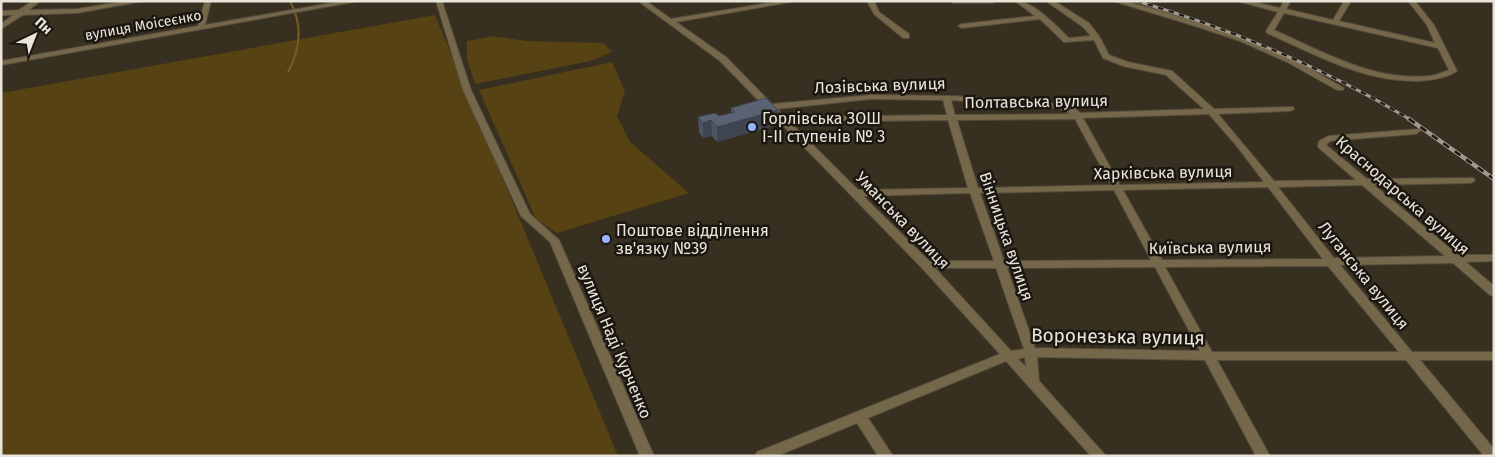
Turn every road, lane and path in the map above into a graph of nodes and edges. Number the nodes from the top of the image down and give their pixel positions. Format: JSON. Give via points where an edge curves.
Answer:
{"nodes":[{"id":1,"x":37,"y":1,"type":"edge"},
{"id":2,"x":141,"y":1,"type":"edge"},
{"id":3,"x":208,"y":1,"type":"edge"},
{"id":4,"x":356,"y":1,"type":"edge"},
{"id":5,"x":439,"y":1,"type":"edge"},
{"id":6,"x":641,"y":1,"type":"edge"},
{"id":7,"x":794,"y":1,"type":"edge"},
{"id":8,"x":870,"y":1,"type":"edge"},
{"id":9,"x":953,"y":1,"type":"edge"},
{"id":10,"x":992,"y":1,"type":"edge"},
{"id":11,"x":1018,"y":1,"type":"edge"},
{"id":12,"x":1049,"y":1,"type":"edge"},
{"id":13,"x":1116,"y":1,"type":"edge"},
{"id":14,"x":1240,"y":1,"type":"edge"},
{"id":15,"x":1288,"y":1,"type":"edge"},
{"id":16,"x":1348,"y":1,"type":"edge"},
{"id":17,"x":1411,"y":1,"type":"edge"},
{"id":18,"x":1282,"y":10,"type":"junction"},
{"id":19,"x":1,"y":13,"type":"edge"},
{"id":20,"x":21,"y":13,"type":"junction"},
{"id":21,"x":1042,"y":18,"type":"junction"},
{"id":22,"x":671,"y":21,"type":"junction"},
{"id":23,"x":1335,"y":22,"type":"junction"},
{"id":24,"x":962,"y":26,"type":"dead end"},
{"id":25,"x":1,"y":27,"type":"edge"},
{"id":26,"x":201,"y":28,"type":"junction"},
{"id":27,"x":906,"y":36,"type":"dead end"},
{"id":28,"x":1096,"y":38,"type":"junction"},
{"id":29,"x":1439,"y":46,"type":"junction"},
{"id":30,"x":1,"y":63,"type":"edge"},
{"id":31,"x":1340,"y":88,"type":"dead end"},
{"id":32,"x":946,"y":98,"type":"junction"},
{"id":33,"x":771,"y":107,"type":"junction"},
{"id":34,"x":1290,"y":109,"type":"dead end"},
{"id":35,"x":1213,"y":113,"type":"junction"},
{"id":36,"x":952,"y":116,"type":"junction"},
{"id":37,"x":1078,"y":116,"type":"junction"},
{"id":38,"x":782,"y":120,"type":"junction"},
{"id":39,"x":1416,"y":131,"type":"dead end"},
{"id":40,"x":1470,"y":180,"type":"dead end"},
{"id":41,"x":1364,"y":183,"type":"junction"},
{"id":42,"x":1271,"y":185,"type":"junction"},
{"id":43,"x":1116,"y":188,"type":"junction"},
{"id":44,"x":974,"y":191,"type":"junction"},
{"id":45,"x":856,"y":192,"type":"junction"},
{"id":46,"x":1453,"y":258,"type":"junction"},
{"id":47,"x":1494,"y":258,"type":"edge"},
{"id":48,"x":1331,"y":262,"type":"junction"},
{"id":49,"x":1157,"y":264,"type":"junction"},
{"id":50,"x":926,"y":265,"type":"junction"},
{"id":51,"x":1002,"y":266,"type":"junction"},
{"id":52,"x":1494,"y":292,"type":"edge"},
{"id":53,"x":1031,"y":352,"type":"junction"},
{"id":54,"x":1007,"y":356,"type":"junction"},
{"id":55,"x":1208,"y":356,"type":"junction"},
{"id":56,"x":1410,"y":356,"type":"junction"},
{"id":57,"x":1494,"y":356,"type":"edge"},
{"id":58,"x":1033,"y":384,"type":"junction"},
{"id":59,"x":859,"y":416,"type":"junction"},
{"id":60,"x":646,"y":456,"type":"edge"},
{"id":61,"x":762,"y":456,"type":"edge"},
{"id":62,"x":886,"y":456,"type":"edge"},
{"id":63,"x":1100,"y":456,"type":"edge"},
{"id":64,"x":1263,"y":456,"type":"edge"},
{"id":65,"x":1492,"y":456,"type":"edge"}],
"edges":[{"from":1,"to":20,"type":"street"},
{"from":2,"to":20,"type":"street","via":[[77,11]]},
{"from":3,"to":26,"type":"street"},
{"from":4,"to":26,"type":"street","name":"вулиця Моісеєнко"},
{"from":5,"to":60,"type":"street","name":"вулиця Наді Курченко","via":[[467,90],[526,216],[554,240]]},
{"from":6,"to":22,"type":"street","name":"Уманська вулиця"},
{"from":7,"to":22,"type":"street"},
{"from":8,"to":27,"type":"street","via":[[876,13]]},
{"from":9,"to":10,"type":"street"},
{"from":11,"to":21,"type":"street"},
{"from":12,"to":28,"type":"street","name":"Луганська вулиця","via":[[1086,25]]},
{"from":13,"to":31,"type":"street","via":[[1202,25],[1242,40]]},
{"from":14,"to":18,"type":"street"},
{"from":15,"to":18,"type":"street"},
{"from":16,"to":23,"type":"street"},
{"from":17,"to":29,"type":"street","via":[[1430,24]]},
{"from":18,"to":23,"type":"street"},
{"from":18,"to":29,"type":"street","via":[[1270,31],[1370,74],[1431,78],[1453,71]]},
{"from":19,"to":20,"type":"street"},
{"from":20,"to":25,"type":"street"},
{"from":21,"to":24,"type":"street"},
{"from":21,"to":28,"type":"street","via":[[1067,40]]},
{"from":22,"to":33,"type":"street","name":"Уманська вулиця","via":[[723,59]]},
{"from":23,"to":29,"type":"street"},
{"from":26,"to":30,"type":"street","name":"вулиця Моісеєнко"},
{"from":28,"to":35,"type":"street","name":"Луганська вулиця","via":[[1106,56],[1168,73]]},
{"from":32,"to":33,"type":"street","name":"Лозівська вулиця","via":[[871,97]]},
{"from":32,"to":36,"type":"street","name":"Вінницька вулиця"},
{"from":32,"to":37,"type":"street","name":"Лозівська вулиця","via":[[1059,106]]},
{"from":33,"to":38,"type":"street","name":"Уманська вулиця"},
{"from":34,"to":35,"type":"street","name":"Полтавська вулиця"},
{"from":35,"to":37,"type":"street","name":"Полтавська вулиця"},
{"from":35,"to":42,"type":"street","name":"Луганська вулиця"},
{"from":36,"to":37,"type":"street","name":"Полтавська вулиця"},
{"from":36,"to":38,"type":"street","name":"Полтавська вулиця"},
{"from":36,"to":44,"type":"street","name":"Вінницька вулиця"},
{"from":37,"to":43,"type":"street"},
{"from":38,"to":45,"type":"street","name":"Уманська вулиця"},
{"from":39,"to":41,"type":"street","name":"Краснодарська вулиця","via":[[1328,138],[1322,143]]},
{"from":40,"to":41,"type":"street","name":"Харківська вулиця"},
{"from":41,"to":42,"type":"street","name":"Харківська вулиця"},
{"from":41,"to":46,"type":"street","name":"Краснодарська вулиця"},
{"from":42,"to":43,"type":"street","name":"Харківська вулиця"},
{"from":42,"to":48,"type":"street","name":"Луганська вулиця"},
{"from":43,"to":44,"type":"street","name":"Харківська вулиця"},
{"from":43,"to":49,"type":"street"},
{"from":44,"to":45,"type":"street","name":"Харківська вулиця"},
{"from":44,"to":51,"type":"street","name":"Вінницька вулиця"},
{"from":45,"to":50,"type":"street","name":"Уманська вулиця"},
{"from":46,"to":47,"type":"street","name":"Київська вулиця"},
{"from":46,"to":48,"type":"street","name":"Київська вулиця"},
{"from":46,"to":52,"type":"street","name":"Краснодарська вулиця"},
{"from":48,"to":49,"type":"street","name":"Київська вулиця"},
{"from":48,"to":56,"type":"street","name":"Луганська вулиця"},
{"from":49,"to":51,"type":"street","name":"Київська вулиця"},
{"from":49,"to":55,"type":"street"},
{"from":50,"to":51,"type":"street","name":"Київська вулиця"},
{"from":50,"to":54,"type":"street","name":"Уманська вулиця"},
{"from":51,"to":53,"type":"street","name":"Вінницька вулиця"},
{"from":53,"to":54,"type":"street","name":"Воронезька вулиця"},
{"from":53,"to":55,"type":"street","name":"Воронезька вулиця"},
{"from":53,"to":58,"type":"street","name":"Вінницька вулиця"},
{"from":54,"to":58,"type":"street","name":"Уманська вулиця"},
{"from":54,"to":59,"type":"street","name":"Воронезька вулиця"},
{"from":55,"to":56,"type":"street","name":"Воронезька вулиця"},
{"from":55,"to":64,"type":"street"},
{"from":56,"to":57,"type":"street","name":"Воронезька вулиця"},
{"from":56,"to":65,"type":"street","name":"Луганська вулиця"},
{"from":58,"to":63,"type":"street","name":"Уманська вулиця"},
{"from":59,"to":61,"type":"street","name":"Воронезька вулиця"},
{"from":59,"to":62,"type":"street"}]}
